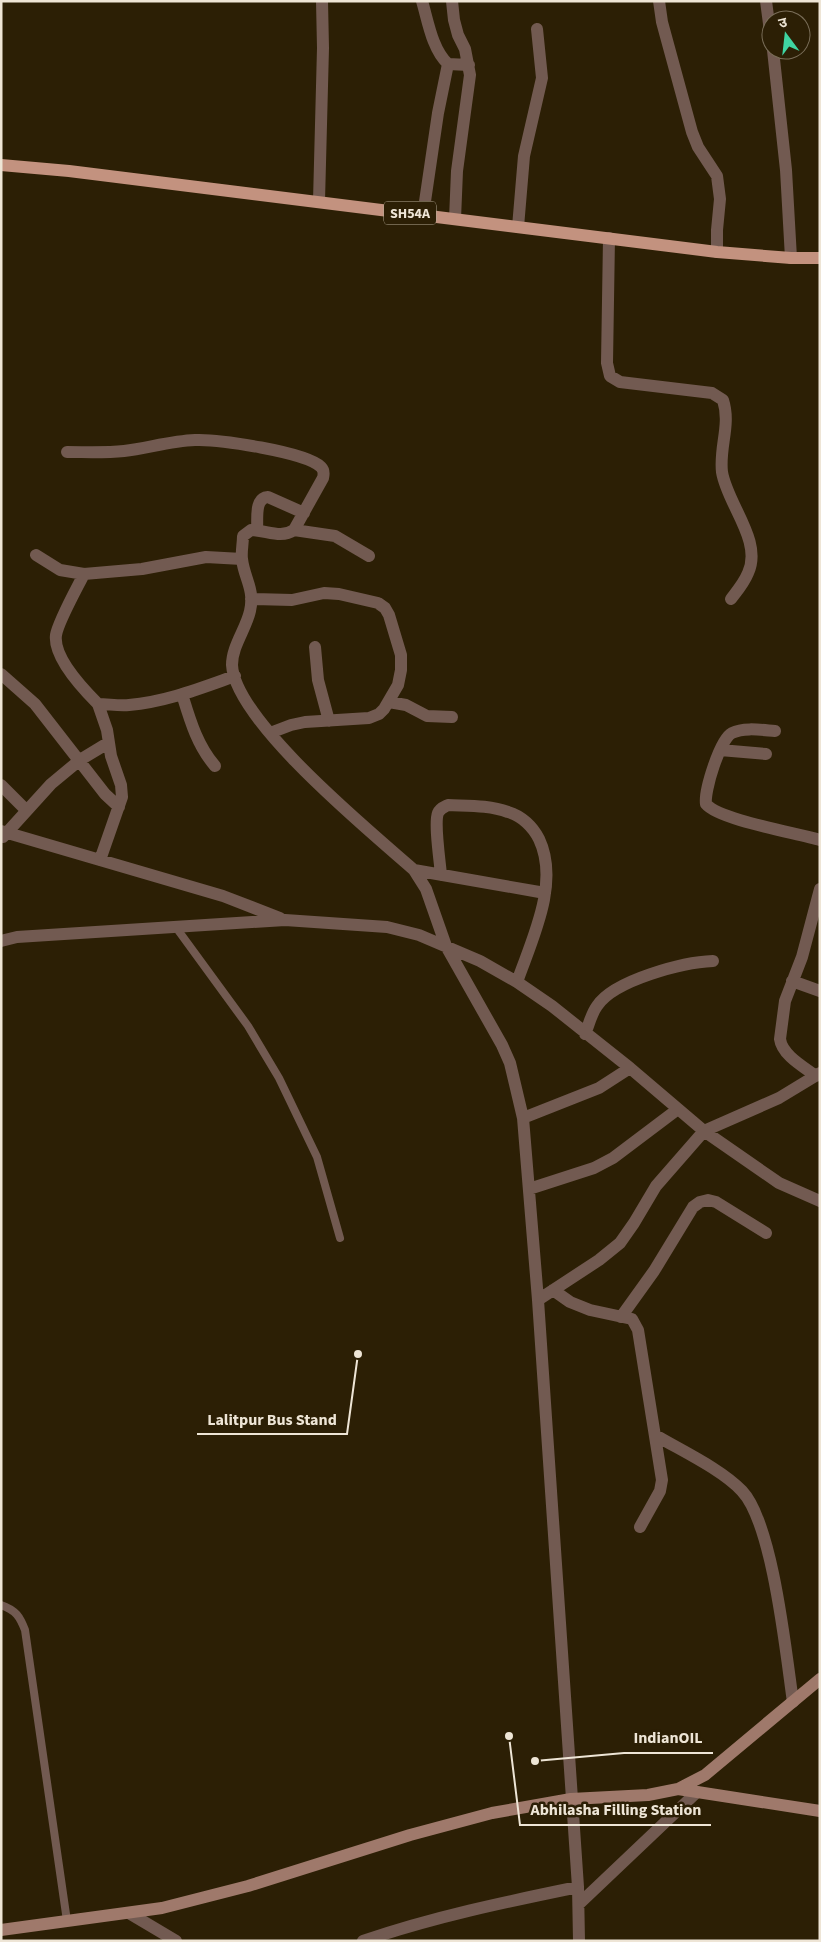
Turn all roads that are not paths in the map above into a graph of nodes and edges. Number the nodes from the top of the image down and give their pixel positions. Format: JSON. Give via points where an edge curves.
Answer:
{"nodes":[{"id":1,"x":322,"y":1,"type":"edge"},
{"id":2,"x":422,"y":1,"type":"edge"},
{"id":3,"x":452,"y":1,"type":"edge"},
{"id":4,"x":659,"y":1,"type":"edge"},
{"id":5,"x":537,"y":29,"type":"dead end"},
{"id":6,"x":774,"y":60,"type":"edge"},
{"id":7,"x":448,"y":64,"type":"junction"},
{"id":8,"x":469,"y":65,"type":"junction"},
{"id":9,"x":1,"y":165,"type":"edge"},
{"id":10,"x":319,"y":201,"type":"junction"},
{"id":11,"x":423,"y":215,"type":"junction"},
{"id":12,"x":455,"y":219,"type":"junction"},
{"id":13,"x":518,"y":227,"type":"junction"},
{"id":14,"x":609,"y":238,"type":"junction"},
{"id":15,"x":717,"y":252,"type":"junction"},
{"id":16,"x":791,"y":258,"type":"junction"},
{"id":17,"x":820,"y":258,"type":"edge"},
{"id":18,"x":67,"y":452,"type":"dead end"},
{"id":19,"x":304,"y":513,"type":"junction"},
{"id":20,"x":257,"y":530,"type":"junction"},
{"id":21,"x":294,"y":530,"type":"junction"},
{"id":22,"x":36,"y":555,"type":"dead end"},
{"id":23,"x":369,"y":556,"type":"dead end"},
{"id":24,"x":242,"y":560,"type":"junction"},
{"id":25,"x":84,"y":574,"type":"junction"},
{"id":26,"x":251,"y":599,"type":"junction"},
{"id":27,"x":731,"y":599,"type":"dead end"},
{"id":28,"x":315,"y":647,"type":"dead end"},
{"id":29,"x":1,"y":674,"type":"edge"},
{"id":30,"x":235,"y":676,"type":"junction"},
{"id":31,"x":182,"y":694,"type":"junction"},
{"id":32,"x":389,"y":702,"type":"junction"},
{"id":33,"x":98,"y":704,"type":"junction"},
{"id":34,"x":452,"y":717,"type":"dead end"},
{"id":35,"x":329,"y":721,"type":"junction"},
{"id":36,"x":775,"y":731,"type":"dead end"},
{"id":37,"x":270,"y":733,"type":"junction"},
{"id":38,"x":108,"y":743,"type":"junction"},
{"id":39,"x":720,"y":750,"type":"junction"},
{"id":40,"x":766,"y":754,"type":"dead end"},
{"id":41,"x":80,"y":760,"type":"junction"},
{"id":42,"x":215,"y":766,"type":"dead end"},
{"id":43,"x":1,"y":785,"type":"edge"},
{"id":44,"x":119,"y":807,"type":"junction"},
{"id":45,"x":26,"y":810,"type":"junction"},
{"id":46,"x":3,"y":834,"type":"edge"},
{"id":47,"x":820,"y":840,"type":"edge"},
{"id":48,"x":100,"y":860,"type":"junction"},
{"id":49,"x":414,"y":870,"type":"junction"},
{"id":50,"x":441,"y":875,"type":"junction"},
{"id":51,"x":820,"y":889,"type":"edge"},
{"id":52,"x":545,"y":893,"type":"junction"},
{"id":53,"x":285,"y":920,"type":"junction"},
{"id":54,"x":175,"y":926,"type":"junction"},
{"id":55,"x":1,"y":941,"type":"edge"},
{"id":56,"x":446,"y":946,"type":"junction"},
{"id":57,"x":714,"y":961,"type":"dead end"},
{"id":58,"x":792,"y":981,"type":"junction"},
{"id":59,"x":517,"y":982,"type":"junction"},
{"id":60,"x":820,"y":991,"type":"edge"},
{"id":61,"x":585,"y":1034,"type":"junction"},
{"id":62,"x":630,"y":1068,"type":"junction"},
{"id":63,"x":818,"y":1075,"type":"edge"},
{"id":64,"x":678,"y":1109,"type":"junction"},
{"id":65,"x":524,"y":1118,"type":"junction"},
{"id":66,"x":704,"y":1131,"type":"junction"},
{"id":67,"x":529,"y":1189,"type":"junction"},
{"id":68,"x":820,"y":1201,"type":"edge"},
{"id":69,"x":766,"y":1233,"type":"dead end"},
{"id":70,"x":340,"y":1238,"type":"dead end"},
{"id":71,"x":553,"y":1290,"type":"junction"},
{"id":72,"x":538,"y":1300,"type":"junction"},
{"id":73,"x":621,"y":1317,"type":"junction"},
{"id":74,"x":655,"y":1435,"type":"junction"},
{"id":75,"x":640,"y":1527,"type":"dead end"},
{"id":76,"x":1,"y":1605,"type":"edge"},
{"id":77,"x":820,"y":1678,"type":"edge"},
{"id":78,"x":793,"y":1702,"type":"junction"},
{"id":79,"x":678,"y":1789,"type":"junction"},
{"id":80,"x":697,"y":1792,"type":"junction"},
{"id":81,"x":571,"y":1798,"type":"junction"},
{"id":82,"x":820,"y":1811,"type":"edge"},
{"id":83,"x":578,"y":1886,"type":"junction"},
{"id":84,"x":579,"y":1904,"type":"junction"},
{"id":85,"x":129,"y":1913,"type":"junction"},
{"id":86,"x":68,"y":1921,"type":"junction"},
{"id":87,"x":1,"y":1930,"type":"edge"},
{"id":88,"x":176,"y":1941,"type":"edge"},
{"id":89,"x":363,"y":1941,"type":"edge"},
{"id":90,"x":579,"y":1941,"type":"edge"}],
"edges":[{"from":1,"to":10,"type":"street"},
{"from":2,"to":7,"type":"street","via":[[438,50]]},
{"from":3,"to":8,"type":"street","via":[[454,20]]},
{"from":4,"to":15,"type":"street","via":[[692,132],[717,176],[720,199]]},
{"from":5,"to":13,"type":"street","via":[[542,78],[524,156]]},
{"from":6,"to":16,"type":"street","via":[[786,170]]},
{"from":7,"to":8,"type":"street"},
{"from":7,"to":11,"type":"street"},
{"from":8,"to":12,"type":"street"},
{"from":9,"to":10,"type":"main road","number":"SH54A"},
{"from":10,"to":11,"type":"main road","number":"SH54A"},
{"from":11,"to":12,"type":"main road","number":"SH54A"},
{"from":12,"to":13,"type":"main road","number":"SH54A"},
{"from":13,"to":14,"type":"main road","number":"SH54A"},
{"from":14,"to":15,"type":"main road","number":"SH54A"},
{"from":14,"to":27,"type":"street","via":[[607,363],[610,376],[620,382],[712,393],[723,400],[727,413],[722,473],[749,540],[752,558],[749,571]]},
{"from":15,"to":16,"type":"main road","number":"SH54A"},
{"from":16,"to":17,"type":"main road","number":"SH54A"},
{"from":18,"to":19,"type":"street","via":[[117,452],[212,440],[289,454],[313,462],[324,472],[324,478]]},
{"from":19,"to":20,"type":"street","via":[[263,497],[259,505]]},
{"from":19,"to":21,"type":"street"},
{"from":20,"to":21,"type":"street","via":[[288,534]]},
{"from":20,"to":24,"type":"street","via":[[243,536]]},
{"from":21,"to":23,"type":"street","via":[[335,536]]},
{"from":22,"to":25,"type":"street","via":[[60,570]]},
{"from":24,"to":25,"type":"street","via":[[206,556],[142,569]]},
{"from":24,"to":26,"type":"street"},
{"from":25,"to":33,"type":"street","via":[[56,635],[57,649],[69,670]]},
{"from":26,"to":30,"type":"street","via":[[250,612],[233,655]]},
{"from":26,"to":32,"type":"street","via":[[292,600],[324,592],[378,603],[385,608],[401,655],[402,670]]},
{"from":28,"to":35,"type":"street","via":[[318,680]]},
{"from":29,"to":41,"type":"street","via":[[35,704]]},
{"from":30,"to":31,"type":"street"},
{"from":30,"to":37,"type":"street","via":[[246,701]]},
{"from":31,"to":33,"type":"street","via":[[129,705]]},
{"from":31,"to":42,"type":"street","via":[[199,743]]},
{"from":32,"to":34,"type":"street","via":[[406,705],[427,716]]},
{"from":32,"to":35,"type":"street","via":[[369,718]]},
{"from":33,"to":38,"type":"street","via":[[108,730]]},
{"from":35,"to":37,"type":"street","via":[[290,725]]},
{"from":36,"to":39,"type":"street","via":[[731,733]]},
{"from":37,"to":49,"type":"street","via":[[337,803]]},
{"from":38,"to":41,"type":"street"},
{"from":38,"to":44,"type":"street","via":[[121,785]]},
{"from":39,"to":40,"type":"street"},
{"from":39,"to":47,"type":"street","via":[[706,792],[709,808],[752,823]]},
{"from":41,"to":44,"type":"street"},
{"from":41,"to":45,"type":"street"},
{"from":43,"to":45,"type":"street"},
{"from":44,"to":48,"type":"street"},
{"from":45,"to":46,"type":"street"},
{"from":46,"to":48,"type":"street"},
{"from":48,"to":53,"type":"street","via":[[223,896]]},
{"from":49,"to":50,"type":"street"},
{"from":49,"to":56,"type":"street","via":[[426,889]]},
{"from":50,"to":52,"type":"street"},
{"from":50,"to":52,"type":"street","via":[[438,814],[442,807],[486,807],[516,815],[535,832],[546,857]]},
{"from":51,"to":58,"type":"street","via":[[800,964]]},
{"from":52,"to":59,"type":"street"},
{"from":53,"to":54,"type":"street"},
{"from":53,"to":56,"type":"street","via":[[387,927]]},
{"from":54,"to":55,"type":"street","via":[[17,937]]},
{"from":54,"to":70,"type":"lane","via":[[248,1026],[279,1078],[317,1157]]},
{"from":56,"to":59,"type":"street"},
{"from":56,"to":65,"type":"street","via":[[502,1045]]},
{"from":57,"to":61,"type":"street","via":[[673,966],[620,987],[597,1005]]},
{"from":58,"to":60,"type":"street"},
{"from":58,"to":63,"type":"street","via":[[784,1009],[780,1044]]},
{"from":59,"to":61,"type":"street"},
{"from":61,"to":62,"type":"street"},
{"from":62,"to":64,"type":"street"},
{"from":62,"to":65,"type":"street","via":[[599,1088]]},
{"from":63,"to":66,"type":"street","via":[[779,1098]]},
{"from":64,"to":66,"type":"street"},
{"from":64,"to":67,"type":"street","via":[[614,1158],[594,1168]]},
{"from":65,"to":67,"type":"street"},
{"from":66,"to":68,"type":"street","via":[[779,1183]]},
{"from":66,"to":71,"type":"street","via":[[656,1186],[620,1243]]},
{"from":67,"to":72,"type":"street"},
{"from":69,"to":73,"type":"street","via":[[716,1202],[700,1202],[686,1216],[654,1271]]},
{"from":71,"to":72,"type":"street"},
{"from":71,"to":73,"type":"street","via":[[590,1310]]},
{"from":72,"to":81,"type":"street"},
{"from":73,"to":74,"type":"street","via":[[632,1319],[638,1330]]},
{"from":74,"to":75,"type":"street","via":[[662,1480],[660,1491]]},
{"from":74,"to":78,"type":"street","via":[[723,1476],[743,1492],[752,1508],[772,1573]]},
{"from":76,"to":86,"type":"lane","via":[[20,1616],[26,1636]]},
{"from":77,"to":78,"type":"street"},
{"from":78,"to":79,"type":"street","via":[[705,1775]]},
{"from":79,"to":80,"type":"street"},
{"from":79,"to":81,"type":"street","via":[[648,1795]]},
{"from":80,"to":82,"type":"street"},
{"from":80,"to":84,"type":"street"},
{"from":81,"to":83,"type":"street"},
{"from":81,"to":85,"type":"street","via":[[492,1813],[248,1886]]},
{"from":83,"to":84,"type":"street"},
{"from":83,"to":89,"type":"street","via":[[478,1908]]},
{"from":84,"to":90,"type":"street"},
{"from":85,"to":86,"type":"street"},
{"from":85,"to":88,"type":"street"},
{"from":86,"to":87,"type":"street"}]}
